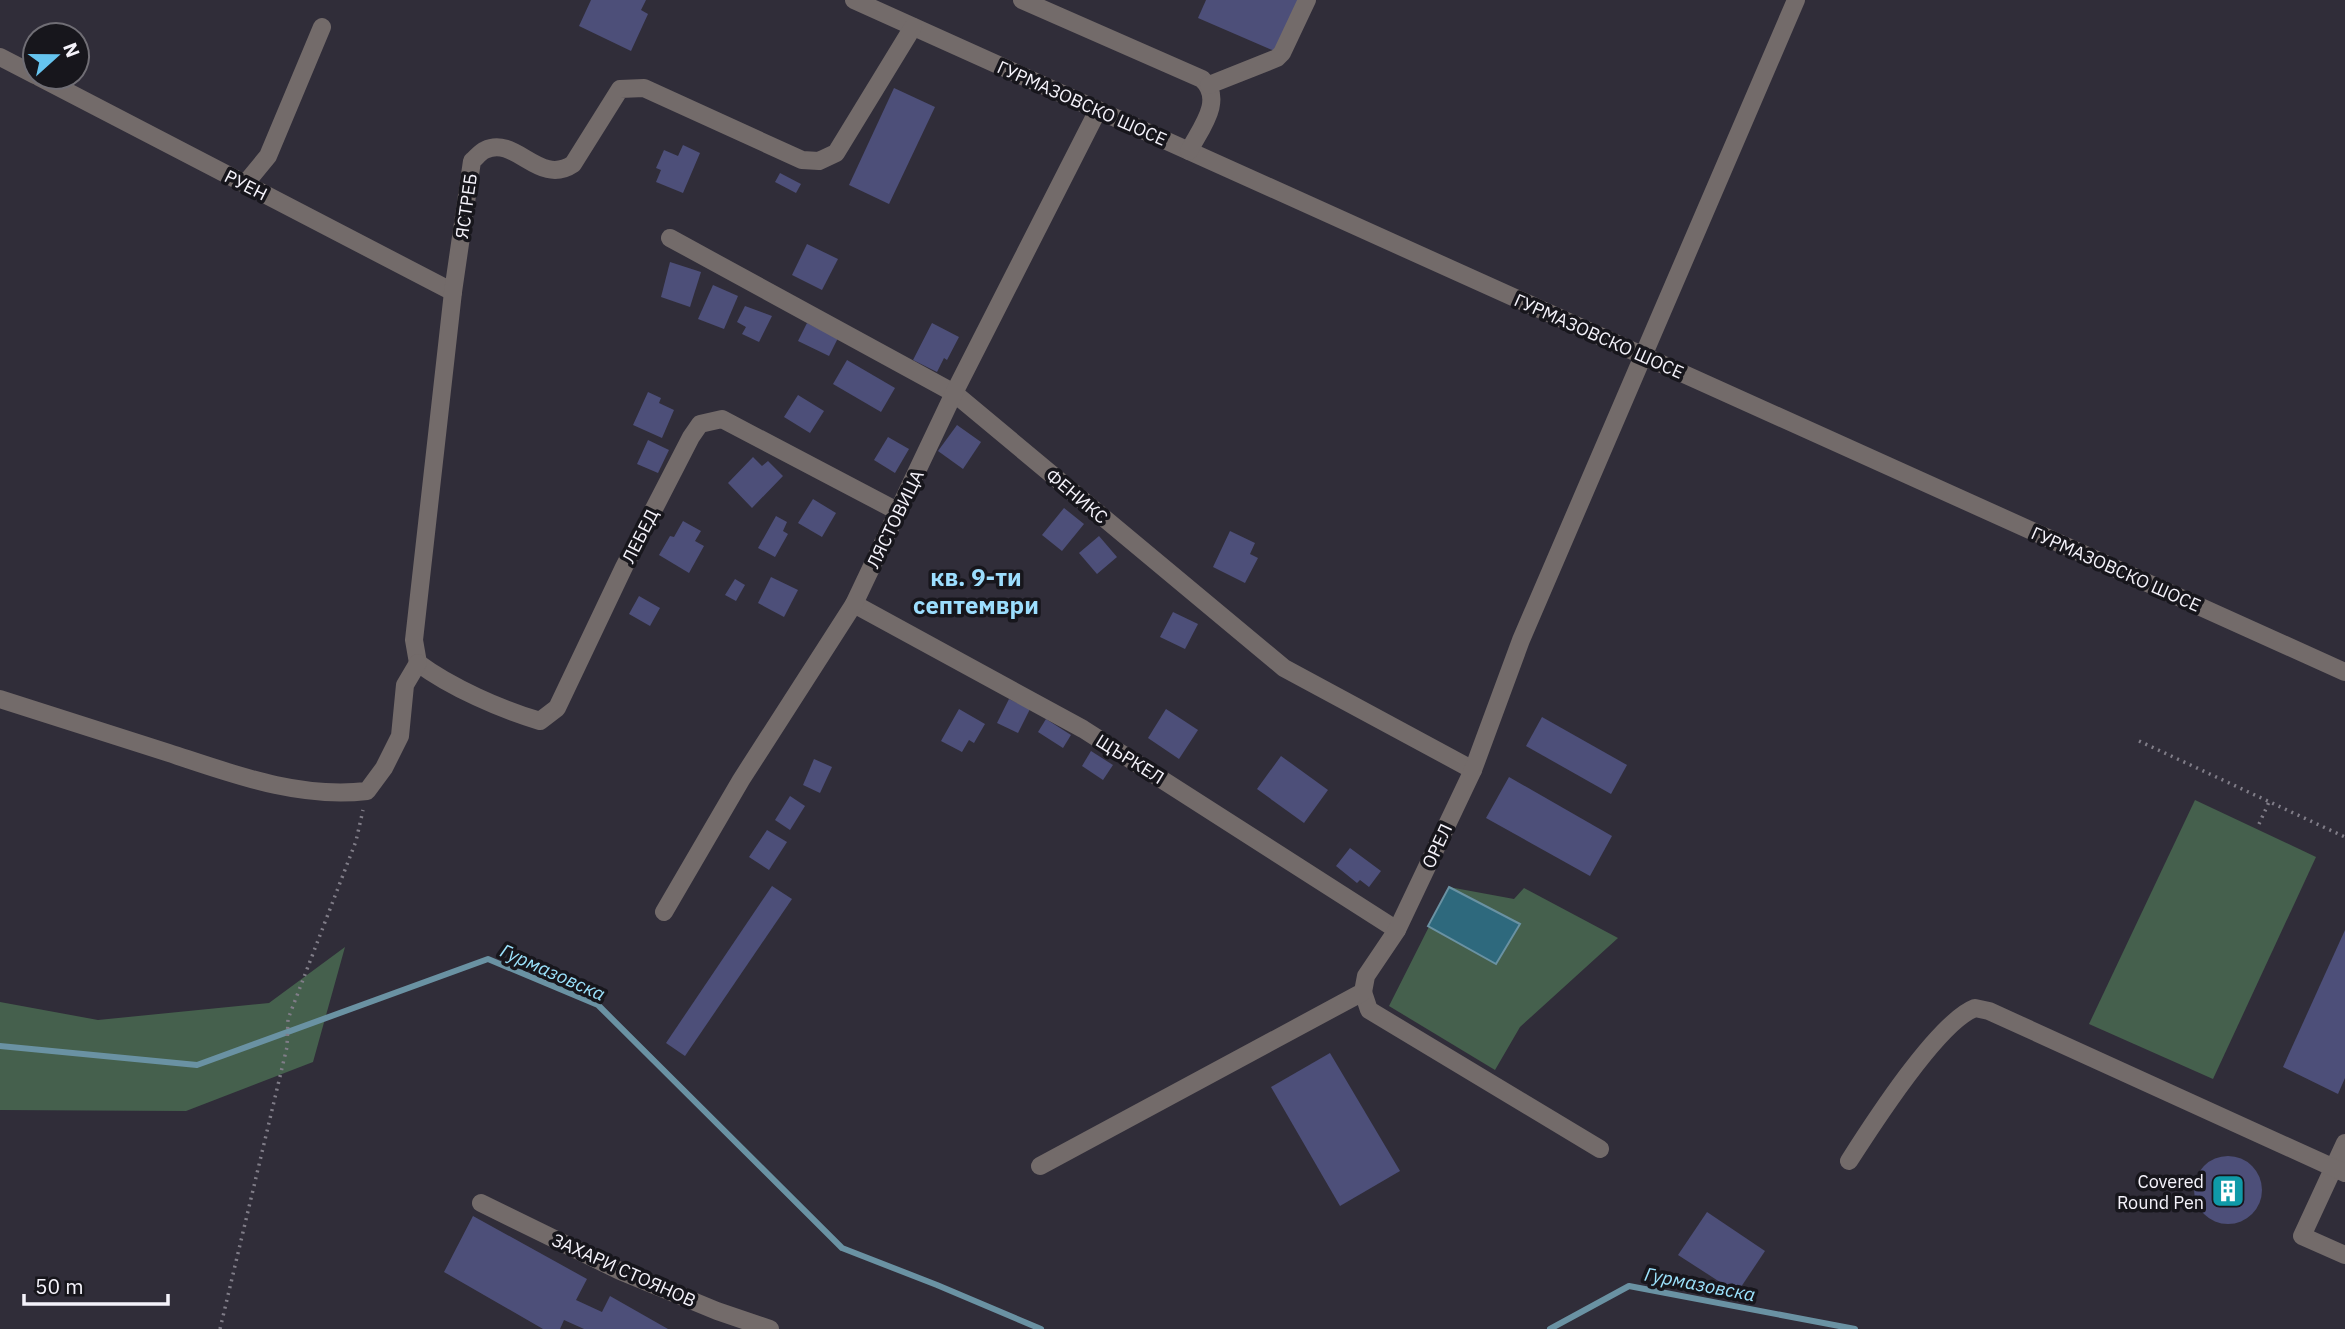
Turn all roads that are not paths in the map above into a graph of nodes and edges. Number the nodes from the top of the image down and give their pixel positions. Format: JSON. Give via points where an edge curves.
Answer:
{"nodes":[{"id":1,"x":854,"y":0,"type":"edge"},
{"id":2,"x":1022,"y":0,"type":"edge"},
{"id":3,"x":1307,"y":0,"type":"edge"},
{"id":4,"x":1796,"y":0,"type":"edge"},
{"id":5,"x":323,"y":27,"type":"dead end"},
{"id":6,"x":913,"y":27,"type":"junction"},
{"id":7,"x":0,"y":57,"type":"edge"},
{"id":8,"x":21,"y":68,"type":"edge"},
{"id":9,"x":1209,"y":85,"type":"junction"},
{"id":10,"x":66,"y":91,"type":"edge"},
{"id":11,"x":1098,"y":110,"type":"junction"},
{"id":12,"x":1189,"y":151,"type":"junction"},
{"id":13,"x":245,"y":184,"type":"junction"},
{"id":14,"x":670,"y":238,"type":"dead end"},
{"id":15,"x":453,"y":292,"type":"junction"},
{"id":16,"x":1644,"y":356,"type":"junction"},
{"id":17,"x":954,"y":393,"type":"junction"},
{"id":18,"x":899,"y":512,"type":"junction"},
{"id":19,"x":853,"y":604,"type":"junction"},
{"id":20,"x":418,"y":663,"type":"junction"},
{"id":21,"x":2345,"y":672,"type":"edge"},
{"id":22,"x":0,"y":699,"type":"edge"},
{"id":23,"x":1473,"y":770,"type":"junction"},
{"id":24,"x":664,"y":912,"type":"dead end"},
{"id":25,"x":1397,"y":930,"type":"junction"},
{"id":26,"x":1363,"y":992,"type":"junction"},
{"id":27,"x":2345,"y":1143,"type":"edge"},
{"id":28,"x":1600,"y":1149,"type":"dead end"},
{"id":29,"x":1849,"y":1161,"type":"dead end"},
{"id":30,"x":1040,"y":1166,"type":"dead end"},
{"id":31,"x":2339,"y":1170,"type":"edge"},
{"id":32,"x":481,"y":1203,"type":"dead end"},
{"id":33,"x":2345,"y":1255,"type":"edge"},
{"id":34,"x":770,"y":1329,"type":"edge"}],
"edges":[{"from":1,"to":6,"type":"street","name":"ГУРМАЗОВСКО ШОСЕ"},
{"from":2,"to":9,"type":"street"},
{"from":3,"to":9,"type":"street","via":[[1278,58]]},
{"from":4,"to":16,"type":"street","name":"ОРЕЛ"},
{"from":5,"to":13,"type":"street","via":[[268,156]]},
{"from":6,"to":11,"type":"street","name":"ГУРМАЗОВСКО ШОСЕ"},
{"from":6,"to":15,"type":"street","name":"ЯСТРЕБ","via":[[836,153],[819,161],[802,160],[644,88],[620,89],[573,164],[563,171],[549,170],[502,147],[485,150],[472,161]]},
{"from":7,"to":8,"type":"street","name":"РУЕН"},
{"from":9,"to":12,"type":"street","via":[[1213,104]]},
{"from":10,"to":13,"type":"street","name":"РУЕН"},
{"from":11,"to":12,"type":"street","name":"ГУРМАЗОВСКО ШОСЕ"},
{"from":11,"to":17,"type":"street","name":"ЛЯСТОВИЦА"},
{"from":12,"to":16,"type":"street","name":"ГУРМАЗОВСКО ШОСЕ"},
{"from":13,"to":15,"type":"street","name":"РУЕН"},
{"from":14,"to":17,"type":"street","name":"ФЕНИКС"},
{"from":15,"to":20,"type":"street","name":"ЯСТРЕБ","via":[[414,640]]},
{"from":16,"to":21,"type":"street","name":"ГУРМАЗОВСКО ШОСЕ"},
{"from":16,"to":23,"type":"street","name":"ОРЕЛ","via":[[1521,640]]},
{"from":17,"to":18,"type":"street","name":"ЛЯСТОВИЦА"},
{"from":17,"to":23,"type":"street","name":"ФЕНИКС","via":[[1284,668]]},
{"from":18,"to":19,"type":"street","name":"ЛЯСТОВИЦА"},
{"from":18,"to":20,"type":"street","name":"ЛЕБЕД","via":[[722,419],[700,424],[624,567],[557,708],[540,721],[523,716]]},
{"from":19,"to":24,"type":"street","name":"ЛЯСТОВИЦА"},
{"from":19,"to":25,"type":"street","name":"ЩЪРКЕЛ","via":[[1083,729]]},
{"from":20,"to":22,"type":"street","via":[[405,685],[400,736],[367,791],[321,794],[252,780]]},
{"from":23,"to":25,"type":"street","name":"ОРЕЛ"},
{"from":25,"to":26,"type":"street","name":"ОРЕЛ","via":[[1366,976]]},
{"from":26,"to":28,"type":"street","via":[[1369,1010]]},
{"from":26,"to":30,"type":"street"},
{"from":27,"to":31,"type":"street"},
{"from":29,"to":31,"type":"street","via":[[1883,1108],[1934,1044],[1957,1019],[1975,1008]]},
{"from":31,"to":33,"type":"street","via":[[2302,1236]]},
{"from":32,"to":34,"type":"street","name":"ЗАХАРИ СТОЯНОВ","via":[[620,1271]]}]}
